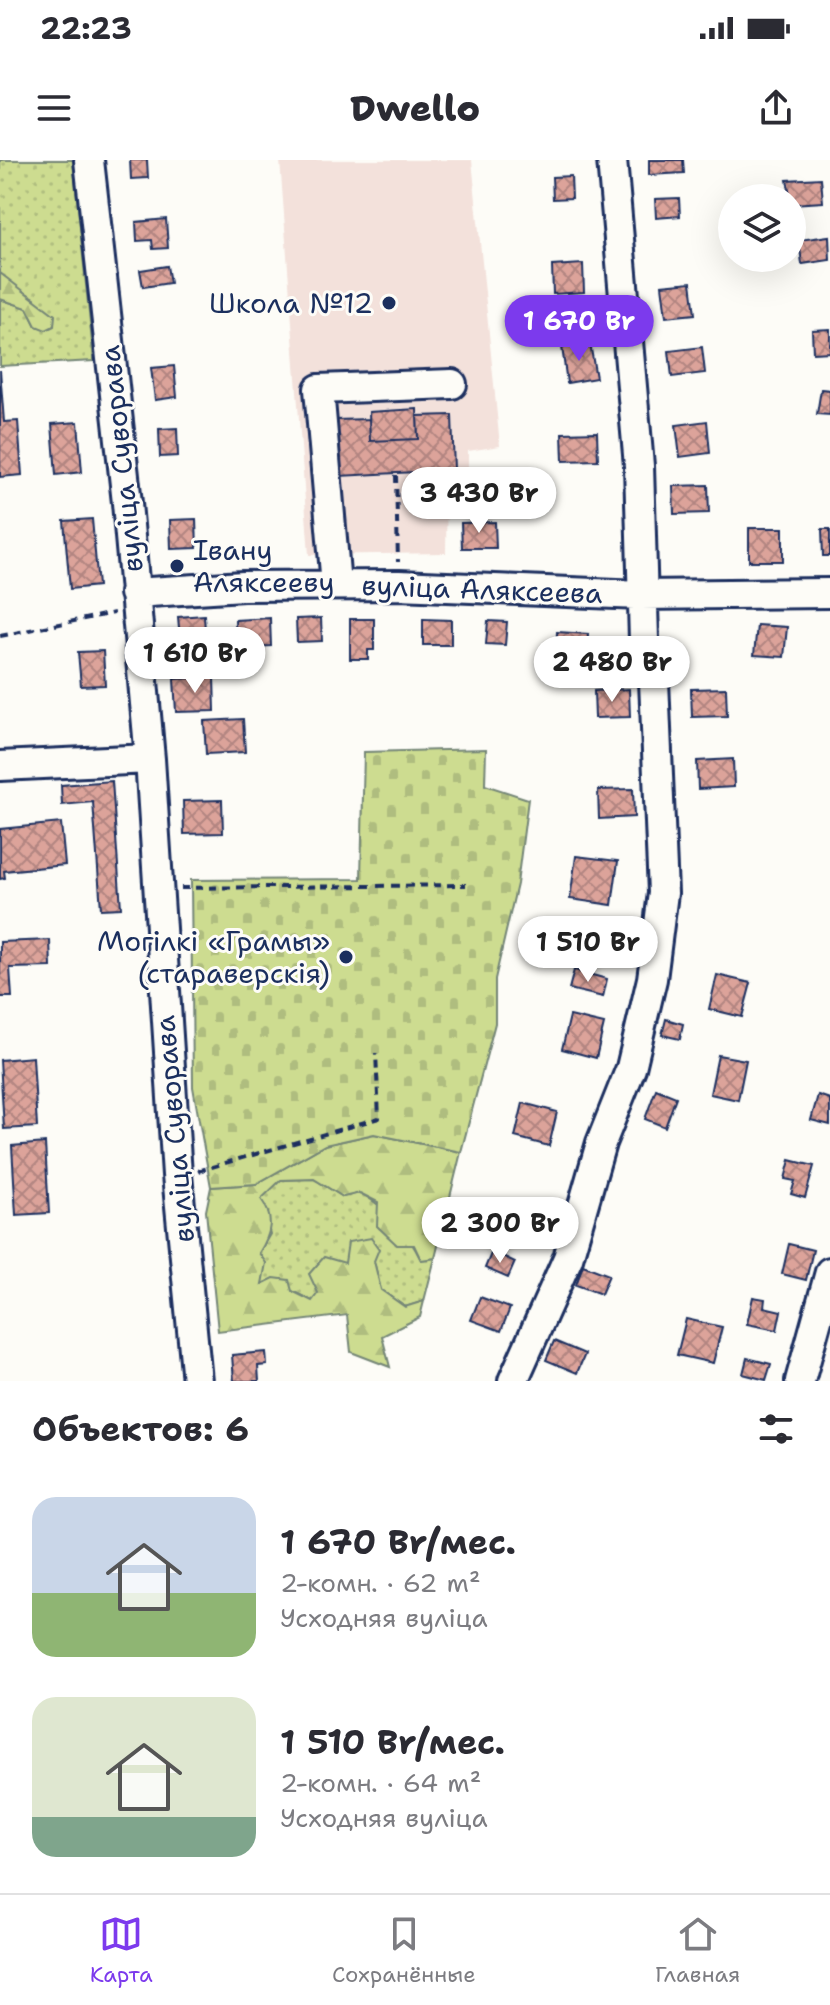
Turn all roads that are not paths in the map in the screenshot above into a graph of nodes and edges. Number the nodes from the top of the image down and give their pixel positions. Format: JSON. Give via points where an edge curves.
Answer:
{"nodes":[{"id":1,"x":89,"y":160,"type":"edge"},
{"id":2,"x":612,"y":160,"type":"edge"},
{"id":3,"x":452,"y":384,"type":"dead end"},
{"id":4,"x":336,"y":585,"type":"junction"},
{"id":5,"x":830,"y":593,"type":"edge"},
{"id":6,"x":641,"y":595,"type":"junction"},
{"id":7,"x":135,"y":600,"type":"junction"},
{"id":8,"x":150,"y":759,"type":"junction"},
{"id":9,"x":0,"y":766,"type":"edge"},
{"id":10,"x":830,"y":1272,"type":"edge"},
{"id":11,"x":197,"y":1381,"type":"edge"},
{"id":12,"x":513,"y":1381,"type":"edge"},
{"id":13,"x":800,"y":1381,"type":"edge"}],
"edges":[{"from":1,"to":7,"type":"street","name":"вуліца Суворава"},
{"from":2,"to":6,"type":"street","via":[[639,466]]},
{"from":3,"to":4,"type":"street","via":[[319,389]]},
{"from":4,"to":6,"type":"street","name":"вуліца Аляксеева"},
{"from":4,"to":7,"type":"street","name":"вуліца Аляксеева","via":[[243,586]]},
{"from":5,"to":6,"type":"street","name":"вуліца Аляксеева"},
{"from":6,"to":12,"type":"street","via":[[654,681],[661,790],[663,893],[652,979],[631,1068],[601,1143],[568,1258]]},
{"from":7,"to":8,"type":"street","name":"вуліца Суворава"},
{"from":8,"to":9,"type":"street"},
{"from":8,"to":11,"type":"street","name":"вуліца Суворава","via":[[155,888]]},
{"from":10,"to":13,"type":"street"}]}
